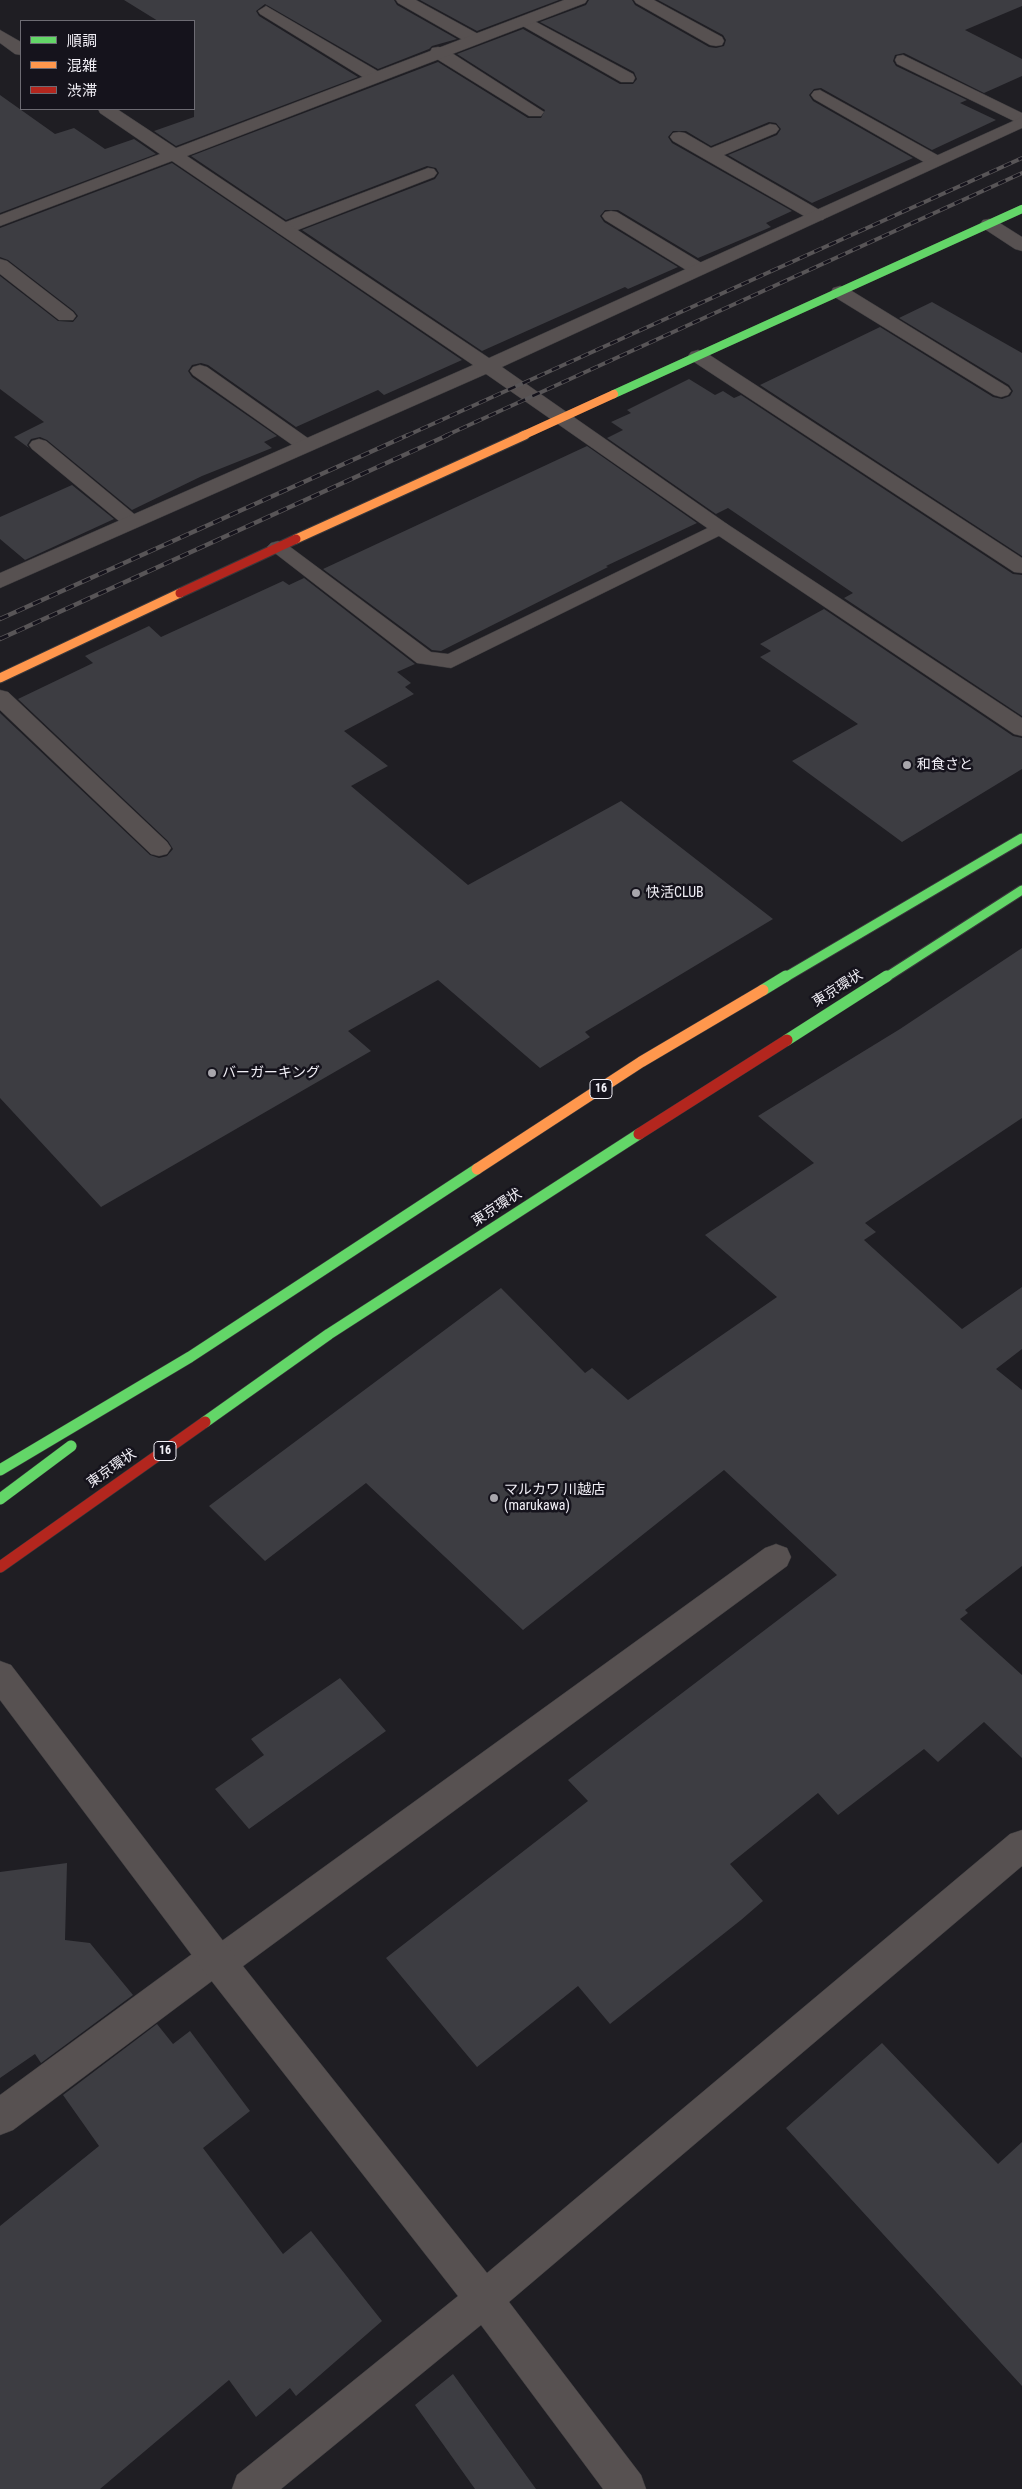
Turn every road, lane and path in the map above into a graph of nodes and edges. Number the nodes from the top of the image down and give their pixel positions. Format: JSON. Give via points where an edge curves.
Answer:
{"nodes":[{"id":1,"x":404,"y":0,"type":"edge"},
{"id":2,"x":642,"y":0,"type":"edge"},
{"id":3,"x":573,"y":1,"type":"edge"},
{"id":4,"x":266,"y":11,"type":"dead end"},
{"id":5,"x":525,"y":21,"type":"junction"},
{"id":6,"x":0,"y":35,"type":"edge"},
{"id":7,"x":474,"y":38,"type":"junction"},
{"id":8,"x":716,"y":41,"type":"dead end"},
{"id":9,"x":20,"y":49,"type":"edge"},
{"id":10,"x":438,"y":52,"type":"junction"},
{"id":11,"x":904,"y":60,"type":"dead end"},
{"id":12,"x":375,"y":77,"type":"junction"},
{"id":13,"x":627,"y":78,"type":"dead end"},
{"id":14,"x":820,"y":95,"type":"dead end"},
{"id":15,"x":107,"y":110,"type":"edge"},
{"id":16,"x":535,"y":112,"type":"dead end"},
{"id":17,"x":1022,"y":121,"type":"edge"},
{"id":18,"x":770,"y":129,"type":"dead end"},
{"id":19,"x":679,"y":137,"type":"dead end"},
{"id":20,"x":172,"y":154,"type":"junction"},
{"id":21,"x":710,"y":155,"type":"junction"},
{"id":22,"x":936,"y":162,"type":"junction"},
{"id":23,"x":428,"y":173,"type":"dead end"},
{"id":24,"x":1022,"y":208,"type":"edge"},
{"id":25,"x":611,"y":216,"type":"dead end"},
{"id":26,"x":817,"y":216,"type":"junction"},
{"id":27,"x":0,"y":221,"type":"edge"},
{"id":28,"x":989,"y":224,"type":"junction"},
{"id":29,"x":284,"y":229,"type":"junction"},
{"id":30,"x":1022,"y":245,"type":"edge"},
{"id":31,"x":0,"y":265,"type":"edge"},
{"id":32,"x":698,"y":269,"type":"junction"},
{"id":33,"x":840,"y":292,"type":"junction"},
{"id":34,"x":66,"y":316,"type":"dead end"},
{"id":35,"x":698,"y":356,"type":"junction"},
{"id":36,"x":487,"y":366,"type":"junction"},
{"id":37,"x":200,"y":371,"type":"dead end"},
{"id":38,"x":1001,"y":390,"type":"dead end"},
{"id":39,"x":563,"y":419,"type":"junction"},
{"id":40,"x":39,"y":445,"type":"dead end"},
{"id":41,"x":305,"y":445,"type":"junction"},
{"id":42,"x":132,"y":522,"type":"junction"},
{"id":43,"x":720,"y":528,"type":"junction"},
{"id":44,"x":278,"y":548,"type":"junction"},
{"id":45,"x":1022,"y":567,"type":"edge"},
{"id":46,"x":0,"y":581,"type":"edge"},
{"id":47,"x":0,"y":678,"type":"edge"},
{"id":48,"x":0,"y":697,"type":"edge"},
{"id":49,"x":1022,"y":729,"type":"edge"},
{"id":50,"x":1022,"y":838,"type":"edge"},
{"id":51,"x":159,"y":848,"type":"dead end"},
{"id":52,"x":1022,"y":890,"type":"edge"},
{"id":53,"x":190,"y":1357,"type":"junction"},
{"id":54,"x":95,"y":1428,"type":"dead end"},
{"id":55,"x":79,"y":1440,"type":"dead end"},
{"id":56,"x":0,"y":1470,"type":"edge"},
{"id":57,"x":0,"y":1499,"type":"edge"},
{"id":58,"x":776,"y":1557,"type":"dead end"},
{"id":59,"x":0,"y":1567,"type":"edge"},
{"id":60,"x":0,"y":1675,"type":"edge"},
{"id":61,"x":1022,"y":1845,"type":"edge"},
{"id":62,"x":217,"y":1960,"type":"junction"},
{"id":63,"x":0,"y":2117,"type":"edge"},
{"id":64,"x":484,"y":2299,"type":"junction"},
{"id":65,"x":251,"y":2489,"type":"edge"},
{"id":66,"x":627,"y":2489,"type":"edge"}],
"edges":[{"from":1,"to":7,"type":"street"},
{"from":2,"to":8,"type":"street"},
{"from":3,"to":5,"type":"street"},
{"from":4,"to":12,"type":"street"},
{"from":5,"to":7,"type":"street"},
{"from":5,"to":13,"type":"street"},
{"from":6,"to":9,"type":"street"},
{"from":7,"to":10,"type":"street"},
{"from":10,"to":12,"type":"street"},
{"from":10,"to":16,"type":"street"},
{"from":11,"to":17,"type":"street"},
{"from":12,"to":20,"type":"street"},
{"from":14,"to":22,"type":"street"},
{"from":15,"to":20,"type":"street"},
{"from":17,"to":22,"type":"street"},
{"from":18,"to":21,"type":"street"},
{"from":19,"to":21,"type":"street"},
{"from":20,"to":27,"type":"street"},
{"from":20,"to":29,"type":"street"},
{"from":21,"to":26,"type":"street"},
{"from":22,"to":26,"type":"street"},
{"from":23,"to":29,"type":"street"},
{"from":24,"to":28,"type":"main road"},
{"from":25,"to":32,"type":"street"},
{"from":26,"to":32,"type":"street"},
{"from":28,"to":30,"type":"street"},
{"from":28,"to":33,"type":"main road"},
{"from":29,"to":36,"type":"street"},
{"from":31,"to":34,"type":"street"},
{"from":32,"to":36,"type":"street"},
{"from":33,"to":35,"type":"main road"},
{"from":33,"to":38,"type":"street"},
{"from":35,"to":39,"type":"main road"},
{"from":35,"to":45,"type":"street"},
{"from":36,"to":39,"type":"street"},
{"from":36,"to":41,"type":"street"},
{"from":37,"to":41,"type":"street"},
{"from":39,"to":43,"type":"street"},
{"from":39,"to":44,"type":"main road"},
{"from":40,"to":42,"type":"street"},
{"from":41,"to":42,"type":"street"},
{"from":42,"to":46,"type":"street"},
{"from":43,"to":44,"type":"street","via":[[451,661],[425,658]]},
{"from":43,"to":49,"type":"street"},
{"from":44,"to":47,"type":"main road"},
{"from":48,"to":51,"type":"street"},
{"from":50,"to":53,"type":"main road","number":"16","via":[[641,1062]]},
{"from":52,"to":59,"type":"main road","name":"東京環状","number":"16","via":[[329,1334]]},
{"from":53,"to":54,"type":"main road","number":"16"},
{"from":53,"to":56,"type":"main road","number":"16"},
{"from":55,"to":57,"type":"main road"},
{"from":58,"to":62,"type":"street"},
{"from":60,"to":62,"type":"street"},
{"from":61,"to":64,"type":"street"},
{"from":62,"to":63,"type":"street"},
{"from":62,"to":64,"type":"street"},
{"from":64,"to":65,"type":"street"},
{"from":64,"to":66,"type":"street"}]}
